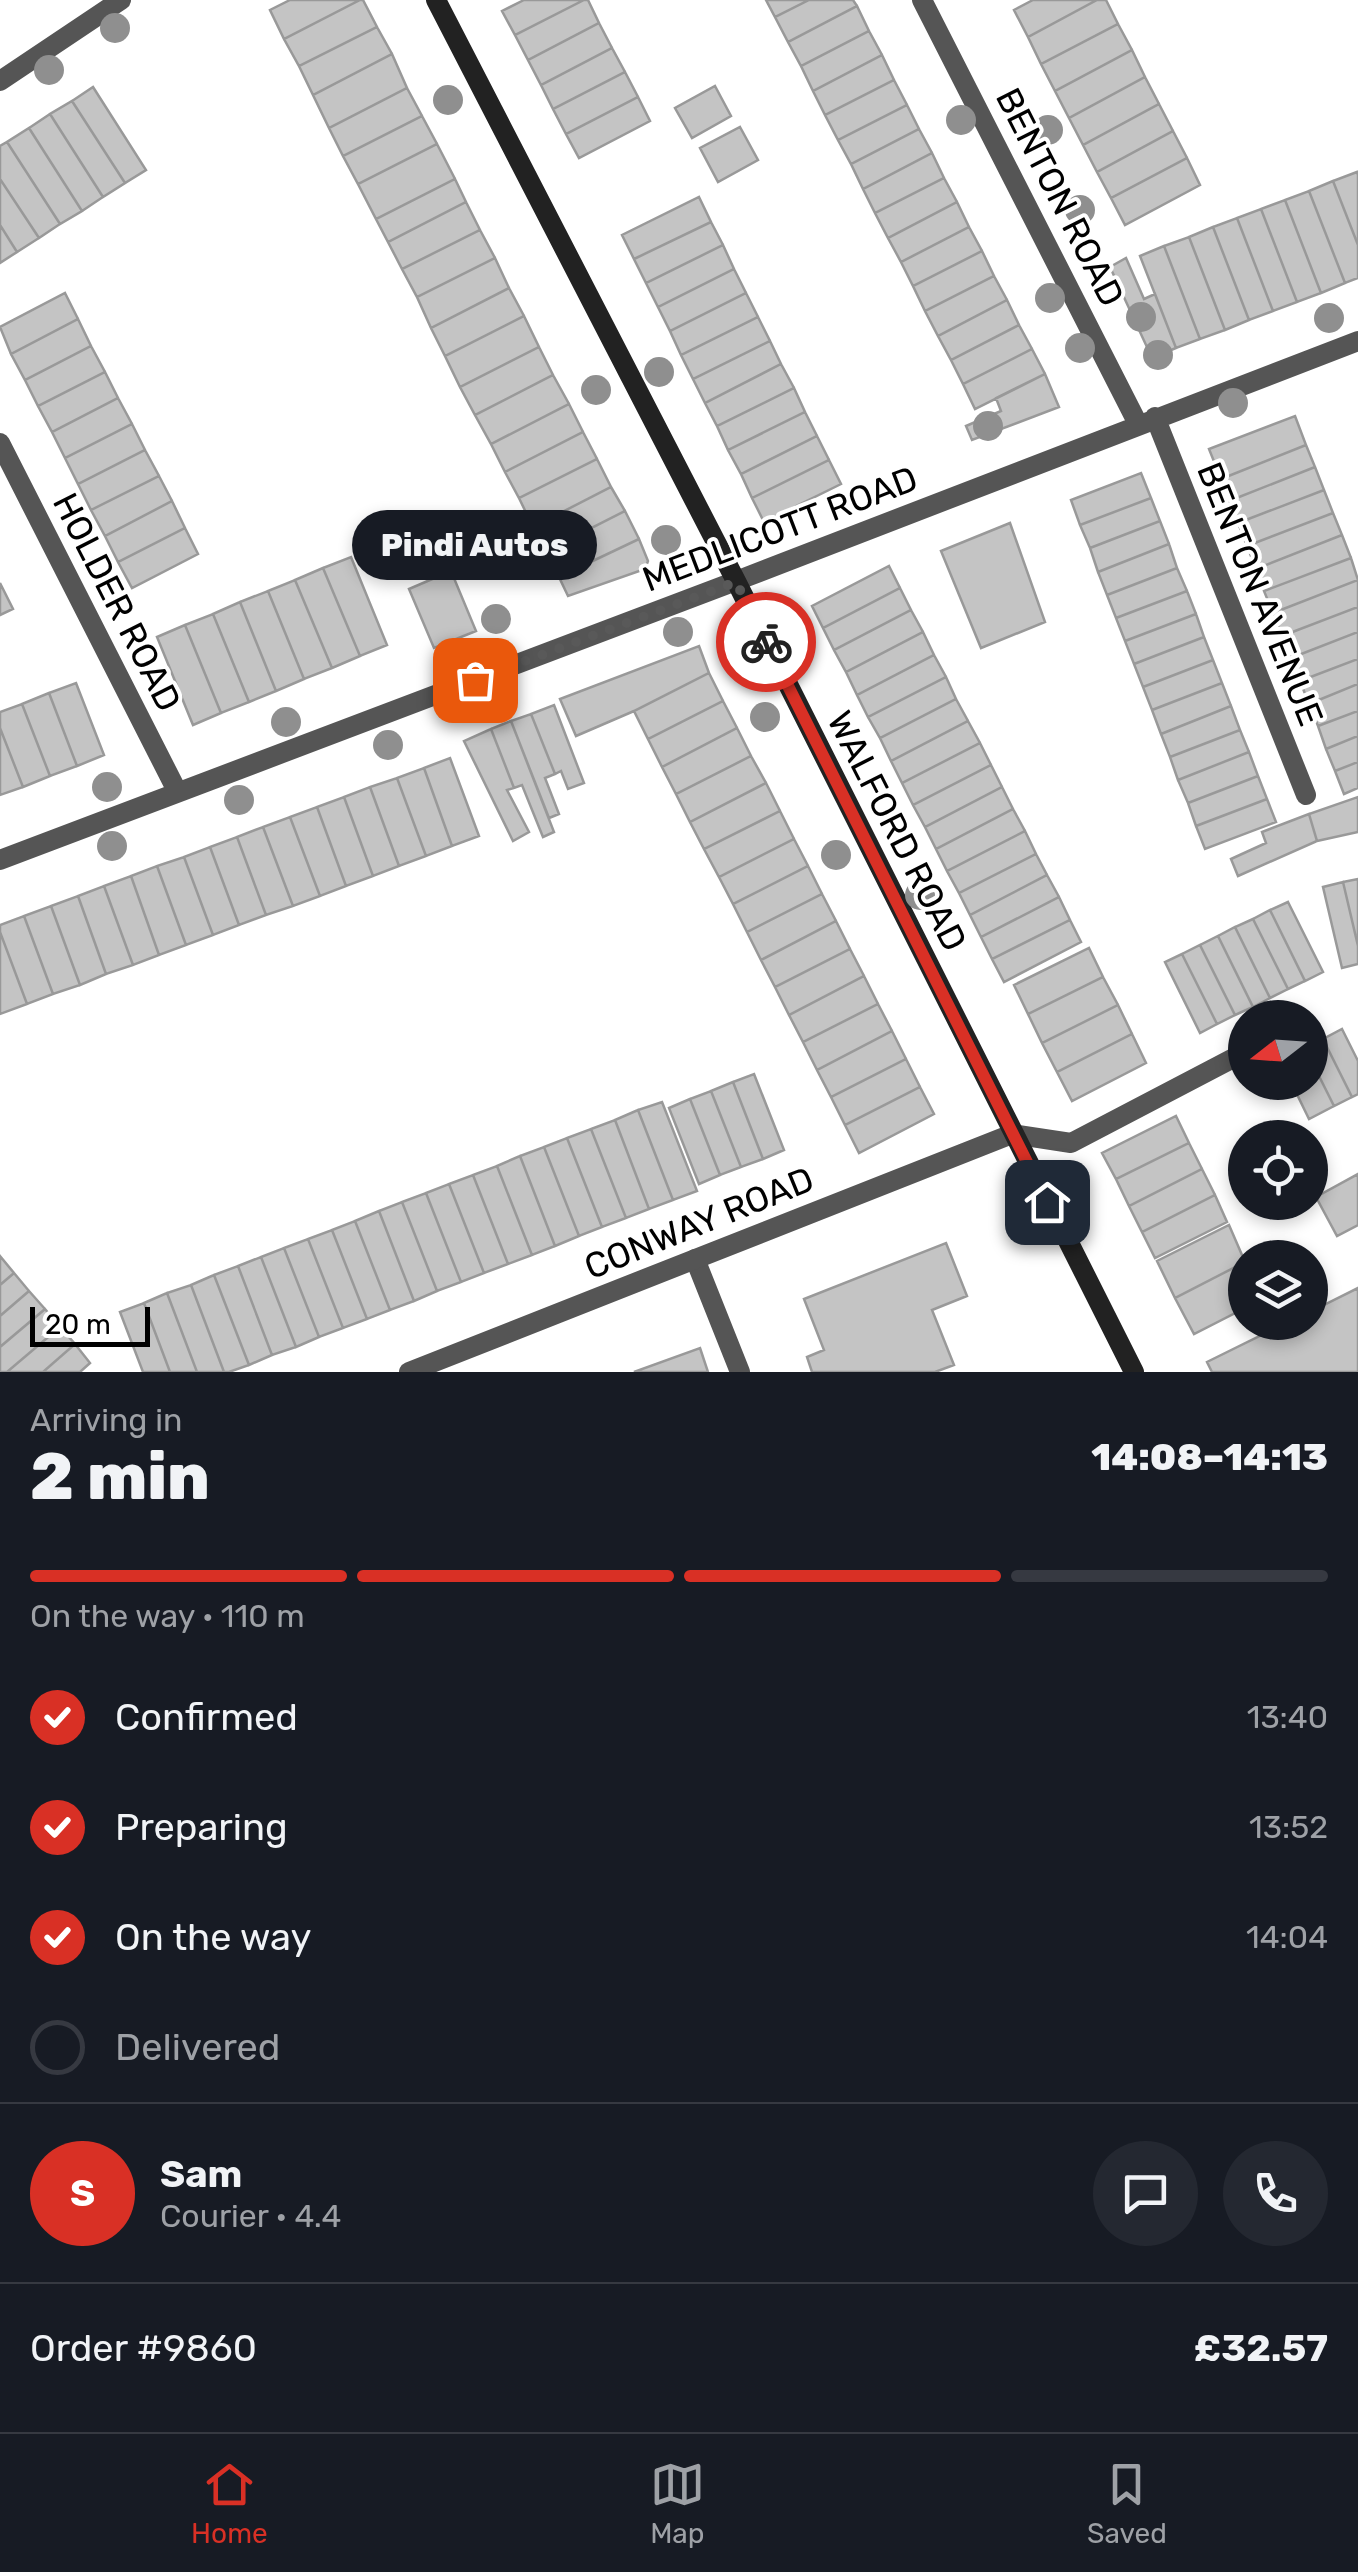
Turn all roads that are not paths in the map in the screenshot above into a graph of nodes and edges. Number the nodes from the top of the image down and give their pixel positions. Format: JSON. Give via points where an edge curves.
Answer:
{"nodes":[{"id":1,"x":120,"y":0,"type":"edge"},
{"id":2,"x":436,"y":0,"type":"edge"},
{"id":3,"x":922,"y":0,"type":"edge"},
{"id":4,"x":0,"y":81,"type":"edge"},
{"id":5,"x":1358,"y":341,"type":"edge"},
{"id":6,"x":1147,"y":421,"type":"junction"},
{"id":7,"x":0,"y":442,"type":"edge"},
{"id":8,"x":736,"y":582,"type":"junction"},
{"id":9,"x":177,"y":792,"type":"junction"},
{"id":10,"x":1306,"y":795,"type":"dead end"},
{"id":11,"x":0,"y":860,"type":"edge"},
{"id":12,"x":1228,"y":1061,"type":"edge"},
{"id":13,"x":1012,"y":1134,"type":"junction"},
{"id":14,"x":695,"y":1259,"type":"junction"},
{"id":15,"x":410,"y":1372,"type":"edge"},
{"id":16,"x":740,"y":1372,"type":"edge"},
{"id":17,"x":1134,"y":1372,"type":"edge"}],
"edges":[{"from":1,"to":4,"type":"street"},
{"from":2,"to":8,"type":"main road","name":"WALFORD ROAD"},
{"from":3,"to":6,"type":"street","name":"BENTON ROAD"},
{"from":5,"to":6,"type":"street","name":"MEDLICOTT ROAD"},
{"from":6,"to":8,"type":"street","name":"MEDLICOTT ROAD"},
{"from":6,"to":10,"type":"street","name":"BENTON AVENUE"},
{"from":7,"to":9,"type":"street","name":"HOLDER ROAD"},
{"from":8,"to":9,"type":"street","name":"MEDLICOTT ROAD"},
{"from":8,"to":13,"type":"main road","name":"WALFORD ROAD"},
{"from":9,"to":11,"type":"street","name":"MEDLICOTT ROAD"},
{"from":12,"to":13,"type":"street","via":[[1071,1142]]},
{"from":13,"to":14,"type":"street","name":"CONWAY ROAD"},
{"from":13,"to":17,"type":"main road","name":"WALFORD ROAD"},
{"from":14,"to":15,"type":"street","name":"CONWAY ROAD"},
{"from":14,"to":16,"type":"street"}]}
